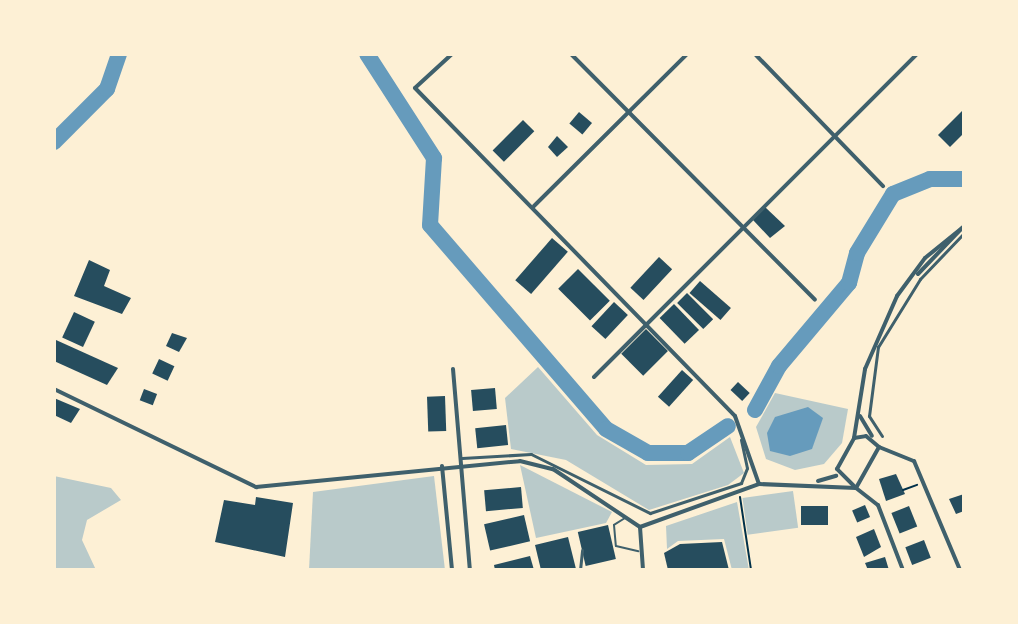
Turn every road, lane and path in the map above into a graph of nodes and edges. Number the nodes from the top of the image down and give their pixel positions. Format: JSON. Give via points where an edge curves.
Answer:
{"nodes":[{"id":1,"x":452,"y":54,"type":"edge"},
{"id":2,"x":571,"y":54,"type":"edge"},
{"id":3,"x":687,"y":54,"type":"edge"},
{"id":4,"x":755,"y":54,"type":"edge"},
{"id":5,"x":917,"y":54,"type":"edge"},
{"id":6,"x":629,"y":112,"type":"junction"},
{"id":7,"x":834,"y":135,"type":"junction"},
{"id":8,"x":883,"y":186,"type":"dead end"},
{"id":9,"x":534,"y":206,"type":"junction"},
{"id":10,"x":743,"y":227,"type":"junction"},
{"id":11,"x":963,"y":229,"type":"edge"},
{"id":12,"x":913,"y":278,"type":"junction"},
{"id":13,"x":815,"y":300,"type":"dead end"},
{"id":14,"x":648,"y":323,"type":"junction"},
{"id":15,"x":453,"y":369,"type":"dead end"},
{"id":16,"x":594,"y":377,"type":"dead end"},
{"id":17,"x":54,"y":389,"type":"edge"},
{"id":18,"x":859,"y":414,"type":"junction"},
{"id":19,"x":737,"y":428,"type":"dead end"},
{"id":20,"x":882,"y":436,"type":"dead end"},
{"id":21,"x":854,"y":438,"type":"junction"},
{"id":22,"x":873,"y":438,"type":"junction"},
{"id":23,"x":879,"y":447,"type":"junction"},
{"id":24,"x":461,"y":461,"type":"junction"},
{"id":25,"x":442,"y":466,"type":"junction"},
{"id":26,"x":837,"y":476,"type":"junction"},
{"id":27,"x":926,"y":481,"type":"junction"},
{"id":28,"x":816,"y":482,"type":"junction"},
{"id":29,"x":759,"y":484,"type":"junction"},
{"id":30,"x":856,"y":488,"type":"junction"},
{"id":31,"x":903,"y":490,"type":"dead end"},
{"id":32,"x":739,"y":491,"type":"junction"},
{"id":33,"x":626,"y":518,"type":"junction"},
{"id":34,"x":640,"y":527,"type":"junction"},
{"id":35,"x":582,"y":550,"type":"dead end"},
{"id":36,"x":638,"y":551,"type":"junction"},
{"id":37,"x":452,"y":570,"type":"edge"},
{"id":38,"x":470,"y":570,"type":"edge"},
{"id":39,"x":580,"y":570,"type":"edge"},
{"id":40,"x":643,"y":570,"type":"edge"},
{"id":41,"x":751,"y":570,"type":"edge"},
{"id":42,"x":903,"y":570,"type":"edge"},
{"id":43,"x":960,"y":570,"type":"edge"}],
"edges":[{"from":1,"to":9,"type":"street","via":[[415,88]]},
{"from":2,"to":6,"type":"street"},
{"from":3,"to":6,"type":"street"},
{"from":4,"to":7,"type":"street"},
{"from":5,"to":7,"type":"street"},
{"from":6,"to":9,"type":"street"},
{"from":6,"to":10,"type":"street"},
{"from":7,"to":8,"type":"street"},
{"from":7,"to":10,"type":"street"},
{"from":9,"to":14,"type":"street"},
{"from":10,"to":13,"type":"street"},
{"from":10,"to":14,"type":"street"},
{"from":11,"to":12,"type":"street"},
{"from":11,"to":12,"type":"street"},
{"from":11,"to":20,"type":"street","via":[[920,279],[878,347],[869,416]]},
{"from":12,"to":18,"type":"street","via":[[878,333]]},
{"from":14,"to":16,"type":"street"},
{"from":14,"to":29,"type":"street","via":[[735,416]]},
{"from":15,"to":24,"type":"street"},
{"from":17,"to":25,"type":"street","via":[[256,487]]},
{"from":18,"to":21,"type":"street"},
{"from":18,"to":22,"type":"street"},
{"from":19,"to":24,"type":"street","via":[[747,468],[741,483],[650,513],[531,454]]},
{"from":21,"to":22,"type":"street"},
{"from":21,"to":26,"type":"street"},
{"from":22,"to":23,"type":"street"},
{"from":23,"to":27,"type":"street","via":[[906,455]]},
{"from":23,"to":30,"type":"street"},
{"from":24,"to":25,"type":"street"},
{"from":24,"to":33,"type":"street","via":[[520,461],[553,469]]},
{"from":24,"to":38,"type":"street"},
{"from":25,"to":37,"type":"street"},
{"from":26,"to":28,"type":"street"},
{"from":26,"to":30,"type":"street"},
{"from":27,"to":31,"type":"path"},
{"from":27,"to":43,"type":"street"},
{"from":28,"to":29,"type":"street"},
{"from":28,"to":30,"type":"street"},
{"from":29,"to":32,"type":"street"},
{"from":30,"to":42,"type":"street","via":[[878,505]]},
{"from":32,"to":34,"type":"street"},
{"from":32,"to":41,"type":"path"},
{"from":33,"to":34,"type":"street"},
{"from":33,"to":36,"type":"lane","via":[[614,525],[616,546]]},
{"from":34,"to":36,"type":"street"},
{"from":35,"to":39,"type":"street"},
{"from":36,"to":40,"type":"street"}]}
